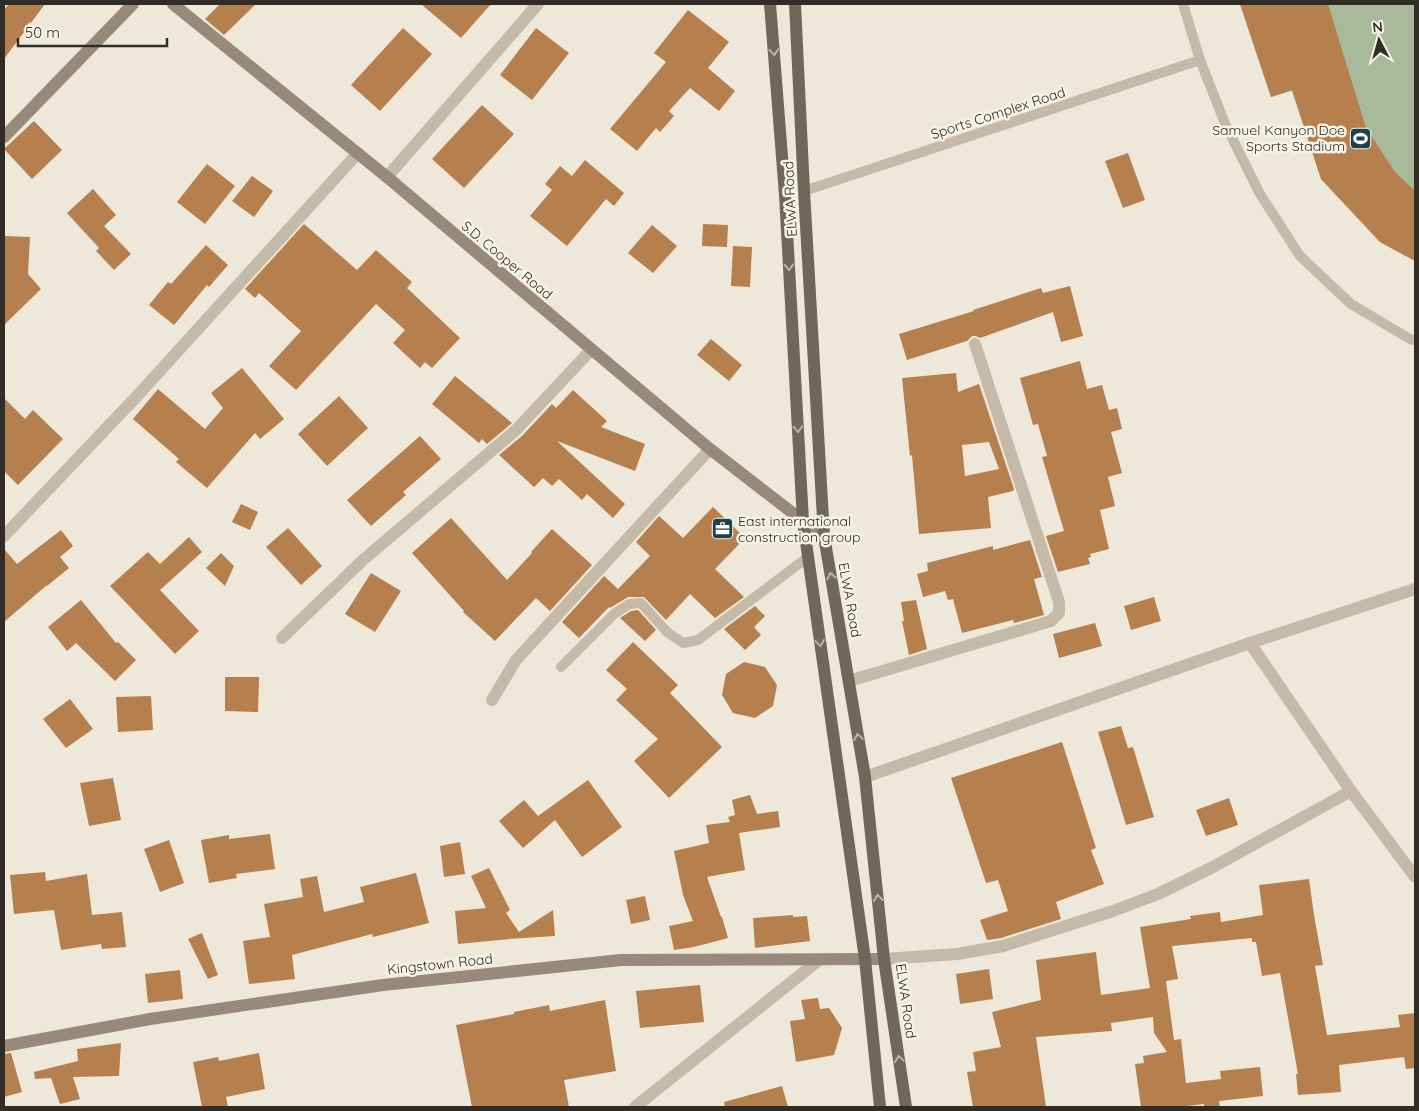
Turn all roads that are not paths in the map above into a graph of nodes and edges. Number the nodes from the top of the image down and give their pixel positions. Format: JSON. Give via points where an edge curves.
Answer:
{"nodes":[{"id":1,"x":133,"y":4,"type":"edge"},
{"id":2,"x":173,"y":4,"type":"edge"},
{"id":3,"x":538,"y":4,"type":"edge"},
{"id":4,"x":770,"y":4,"type":"edge"},
{"id":5,"x":795,"y":4,"type":"edge"},
{"id":6,"x":1184,"y":4,"type":"edge"},
{"id":7,"x":1200,"y":60,"type":"junction"},
{"id":8,"x":4,"y":137,"type":"edge"},
{"id":9,"x":358,"y":153,"type":"junction"},
{"id":10,"x":387,"y":177,"type":"junction"},
{"id":11,"x":804,"y":191,"type":"junction"},
{"id":12,"x":1415,"y":340,"type":"edge"},
{"id":13,"x":975,"y":344,"type":"dead end"},
{"id":14,"x":591,"y":350,"type":"junction"},
{"id":15,"x":710,"y":449,"type":"junction"},
{"id":16,"x":803,"y":521,"type":"junction"},
{"id":17,"x":4,"y":536,"type":"edge"},
{"id":18,"x":824,"y":536,"type":"junction"},
{"id":19,"x":808,"y":557,"type":"junction"},
{"id":20,"x":1415,"y":589,"type":"edge"},
{"id":21,"x":282,"y":638,"type":"dead end"},
{"id":22,"x":1250,"y":643,"type":"junction"},
{"id":23,"x":561,"y":667,"type":"dead end"},
{"id":24,"x":849,"y":681,"type":"junction"},
{"id":25,"x":492,"y":700,"type":"dead end"},
{"id":26,"x":865,"y":778,"type":"junction"},
{"id":27,"x":1351,"y":792,"type":"junction"},
{"id":28,"x":1415,"y":878,"type":"edge"},
{"id":29,"x":865,"y":959,"type":"junction"},
{"id":30,"x":884,"y":959,"type":"junction"},
{"id":31,"x":820,"y":960,"type":"junction"},
{"id":32,"x":4,"y":1046,"type":"edge"},
{"id":33,"x":635,"y":1107,"type":"edge"},
{"id":34,"x":880,"y":1107,"type":"edge"},
{"id":35,"x":906,"y":1107,"type":"edge"}],
"edges":[{"from":1,"to":8,"type":"street"},
{"from":2,"to":9,"type":"street","name":"S.D. Cooper Road"},
{"from":3,"to":10,"type":"street"},
{"from":4,"to":16,"type":"main road","name":"ELWA Road","one_way":true},
{"from":5,"to":11,"type":"main road","name":"ELWA Road"},
{"from":6,"to":7,"type":"lane"},
{"from":7,"to":11,"type":"lane","name":"Sports Complex Road"},
{"from":7,"to":12,"type":"lane","via":[[1226,126],[1260,194],[1300,256],[1351,304]]},
{"from":9,"to":10,"type":"street","name":"S.D. Cooper Road"},
{"from":9,"to":17,"type":"street","via":[[138,395]]},
{"from":10,"to":14,"type":"street","name":"S.D. Cooper Road"},
{"from":11,"to":18,"type":"main road","name":"ELWA Road"},
{"from":13,"to":24,"type":"street","via":[[1060,602],[1059,613],[1051,621]]},
{"from":14,"to":15,"type":"street","name":"S.D. Cooper Road"},
{"from":14,"to":21,"type":"street","via":[[516,430],[363,560]]},
{"from":15,"to":16,"type":"street","name":"S.D. Cooper Road"},
{"from":15,"to":25,"type":"street","via":[[516,660]]},
{"from":16,"to":18,"type":"street","name":"S.D. Cooper Road"},
{"from":16,"to":19,"type":"main road","name":"ELWA Road"},
{"from":24,"to":18,"type":"main road","name":"ELWA Road","one_way":true},
{"from":19,"to":23,"type":"lane","via":[[698,640],[682,642],[666,632],[641,603],[629,604],[614,614]]},
{"from":19,"to":29,"type":"main road","name":"ELWA Road","one_way":true},
{"from":20,"to":22,"type":"street"},
{"from":22,"to":26,"type":"street"},
{"from":22,"to":27,"type":"street"},
{"from":26,"to":24,"type":"main road","name":"ELWA Road","one_way":true},
{"from":30,"to":26,"type":"main road","name":"ELWA Road","one_way":true},
{"from":27,"to":28,"type":"street"},
{"from":27,"to":30,"type":"street","via":[[1211,868],[1158,894],[1113,911],[1003,946],[957,954]]},
{"from":29,"to":30,"type":"street","name":"Kingstown Road"},
{"from":29,"to":31,"type":"street","name":"Kingstown Road"},
{"from":29,"to":34,"type":"main road","name":"ELWA Road"},
{"from":35,"to":30,"type":"main road","name":"ELWA Road","one_way":true},
{"from":31,"to":32,"type":"street","name":"Kingstown Road","via":[[621,960],[383,985],[150,1019]]},
{"from":31,"to":33,"type":"street"}]}
